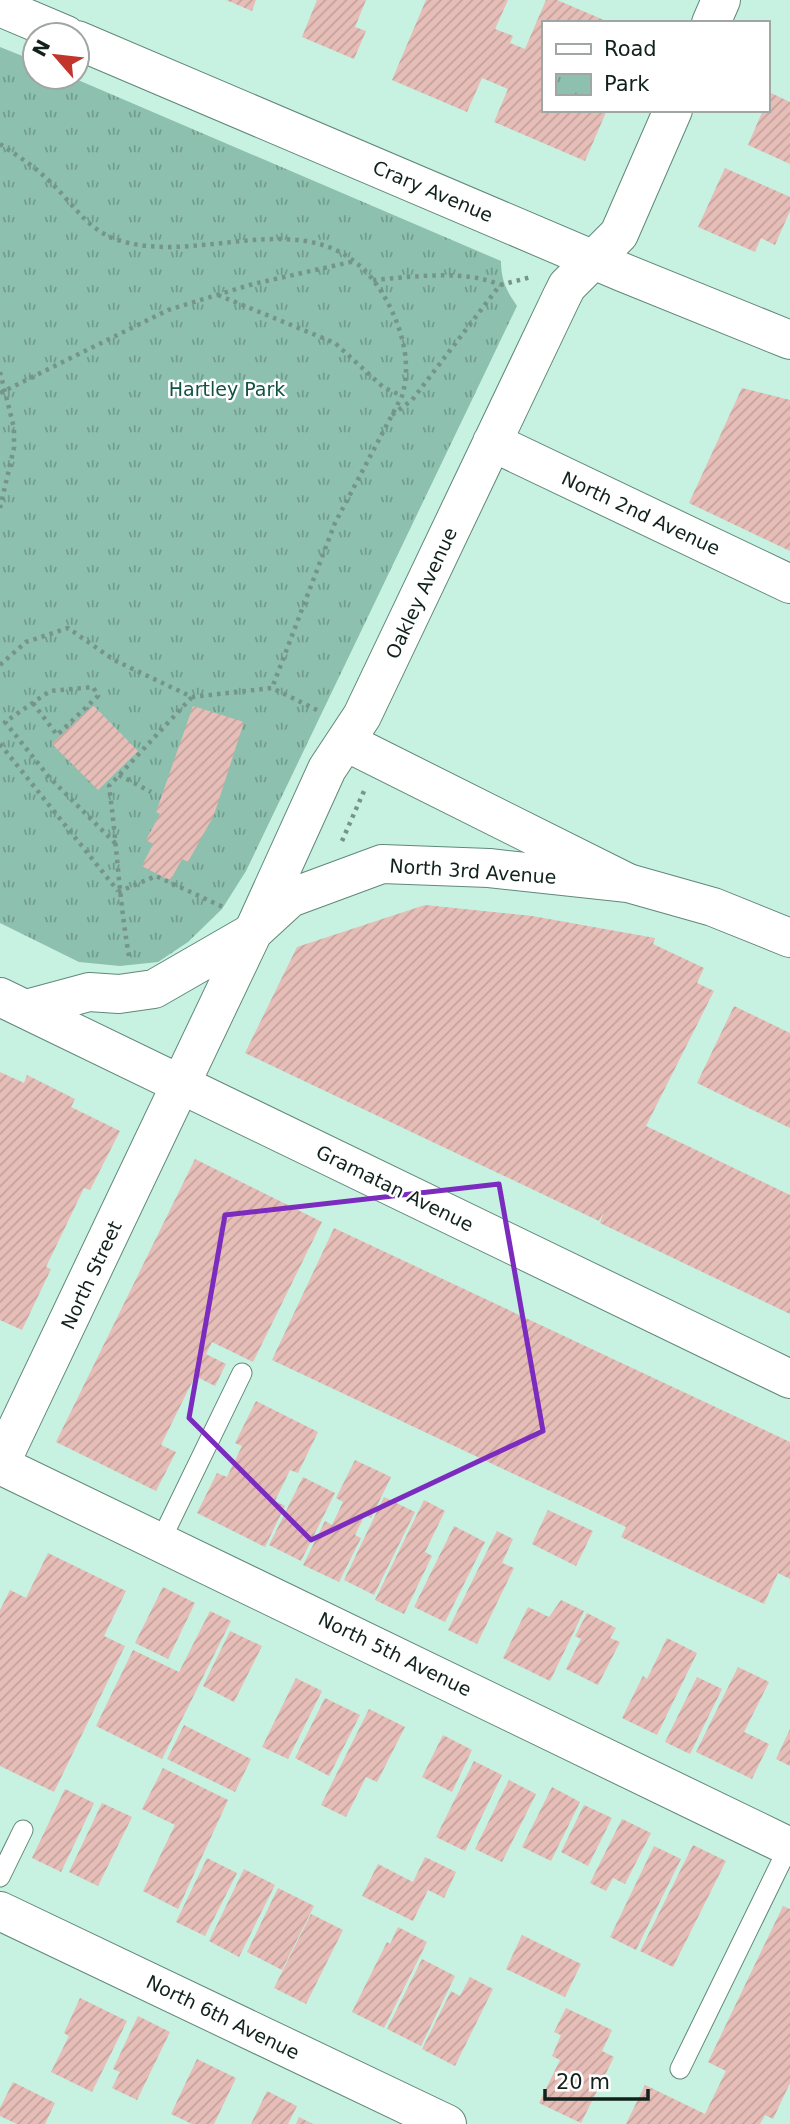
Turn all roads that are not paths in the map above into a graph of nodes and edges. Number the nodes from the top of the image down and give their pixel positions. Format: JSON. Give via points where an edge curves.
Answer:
{"nodes":[{"id":1,"x":721,"y":0,"type":"edge"},
{"id":2,"x":0,"y":7,"type":"edge"},
{"id":3,"x":33,"y":21,"type":"edge"},
{"id":4,"x":712,"y":21,"type":"edge"},
{"id":5,"x":91,"y":46,"type":"edge"},
{"id":6,"x":672,"y":112,"type":"edge"},
{"id":7,"x":593,"y":260,"type":"junction"},
{"id":8,"x":790,"y":340,"type":"edge"},
{"id":9,"x":492,"y":442,"type":"junction"},
{"id":10,"x":790,"y":584,"type":"edge"},
{"id":11,"x":336,"y":728,"type":"junction"},
{"id":12,"x":628,"y":883,"type":"junction"},
{"id":13,"x":242,"y":921,"type":"junction"},
{"id":14,"x":790,"y":939,"type":"edge"},
{"id":15,"x":13,"y":1003,"type":"edge"},
{"id":16,"x":182,"y":1086,"type":"junction"},
{"id":17,"x":242,"y":1373,"type":"dead end"},
{"id":18,"x":790,"y":1379,"type":"edge"},
{"id":19,"x":0,"y":1464,"type":"edge"},
{"id":20,"x":161,"y":1540,"type":"junction"},
{"id":21,"x":23,"y":1830,"type":"dead end"},
{"id":22,"x":790,"y":1846,"type":"edge"},
{"id":23,"x":0,"y":1877,"type":"edge"},
{"id":24,"x":0,"y":1911,"type":"edge"},
{"id":25,"x":680,"y":2069,"type":"dead end"},
{"id":26,"x":447,"y":2124,"type":"edge"}],
"edges":[{"from":1,"to":4,"type":"street"},
{"from":2,"to":3,"type":"street"},
{"from":5,"to":7,"type":"street","name":"Crary Avenue"},
{"from":6,"to":7,"type":"street","name":"Oakley Avenue","via":[[619,234]]},
{"from":7,"to":8,"type":"street","name":"Crary Avenue"},
{"from":7,"to":9,"type":"street","name":"Oakley Avenue","via":[[567,286]]},
{"from":9,"to":10,"type":"street","name":"North 2nd Avenue"},
{"from":9,"to":11,"type":"street","name":"Oakley Avenue","via":[[362,716]]},
{"from":11,"to":12,"type":"street","name":"North 3rd Avenue"},
{"from":11,"to":13,"type":"street","name":"Oakley Avenue","via":[[327,769]]},
{"from":12,"to":13,"type":"street","name":"North 3rd Avenue","via":[[489,868],[383,864]]},
{"from":12,"to":14,"type":"street","name":"North 3rd Avenue","via":[[713,907]]},
{"from":13,"to":15,"type":"street","via":[[153,989]]},
{"from":13,"to":16,"type":"street","name":"Oakley Avenue"},
{"from":15,"to":16,"type":"street","name":"Gramatan Avenue"},
{"from":16,"to":18,"type":"street","name":"Gramatan Avenue"},
{"from":16,"to":19,"type":"street","name":"North Street"},
{"from":17,"to":20,"type":"lane"},
{"from":19,"to":20,"type":"street","name":"North 5th Avenue"},
{"from":20,"to":22,"type":"street","name":"North 5th Avenue"},
{"from":21,"to":23,"type":"lane"},
{"from":22,"to":25,"type":"lane"},
{"from":24,"to":26,"type":"street","name":"North 6th Avenue"}]}
